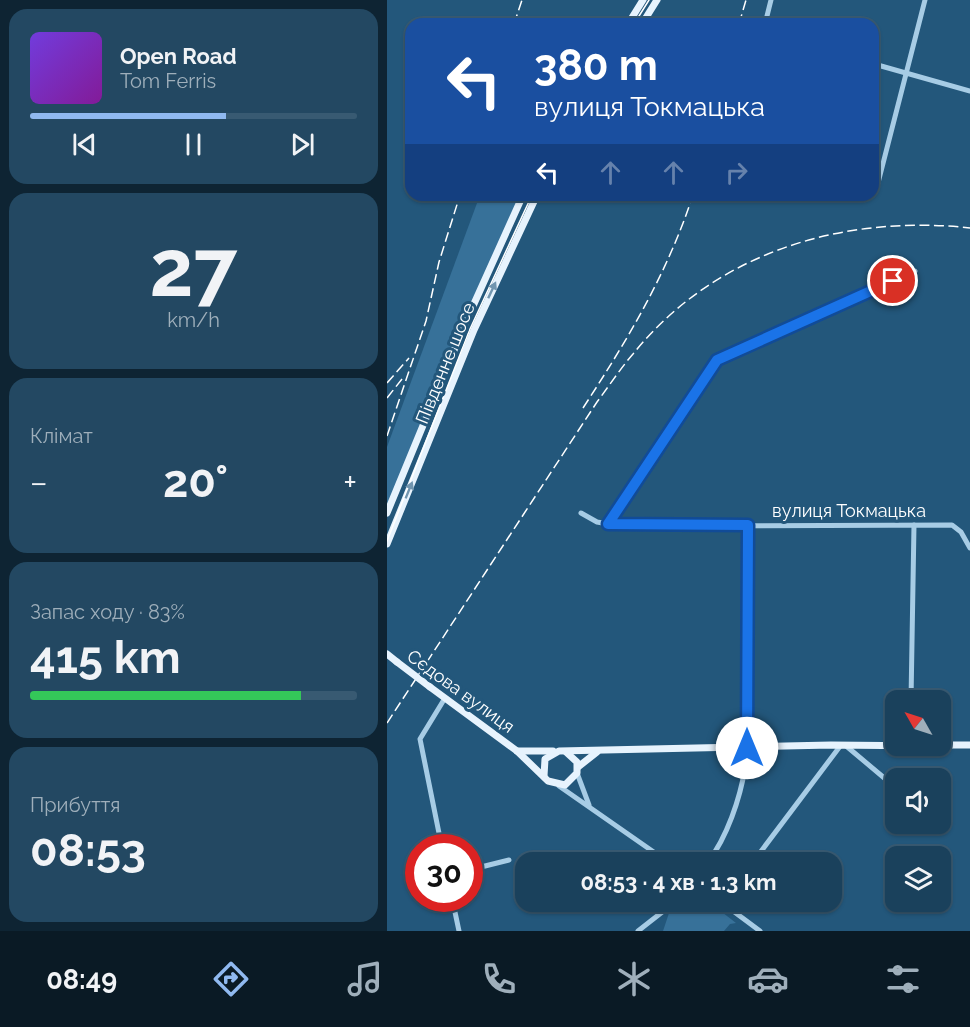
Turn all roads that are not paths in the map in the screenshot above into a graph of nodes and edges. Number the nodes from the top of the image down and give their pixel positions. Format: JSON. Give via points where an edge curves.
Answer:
{"nodes":[{"id":1,"x":643,"y":0,"type":"edge"},
{"id":2,"x":657,"y":0,"type":"edge"},
{"id":3,"x":771,"y":0,"type":"edge"},
{"id":4,"x":925,"y":0,"type":"edge"},
{"id":5,"x":632,"y":18,"type":"edge"},
{"id":6,"x":646,"y":18,"type":"edge"},
{"id":7,"x":766,"y":18,"type":"edge"},
{"id":8,"x":879,"y":66,"type":"edge"},
{"id":9,"x":905,"y":74,"type":"junction"},
{"id":10,"x":970,"y":91,"type":"edge"},
{"id":11,"x":879,"y":179,"type":"edge"},
{"id":12,"x":520,"y":201,"type":"edge"},
{"id":13,"x":534,"y":201,"type":"edge"},
{"id":14,"x":915,"y":271,"type":"dead end"},
{"id":15,"x":387,"y":513,"type":"edge"},
{"id":16,"x":581,"y":513,"type":"dead end"},
{"id":17,"x":608,"y":524,"type":"junction"},
{"id":18,"x":748,"y":525,"type":"junction"},
{"id":19,"x":915,"y":525,"type":"junction"},
{"id":20,"x":387,"y":544,"type":"edge"},
{"id":21,"x":970,"y":548,"type":"edge"},
{"id":22,"x":387,"y":655,"type":"edge"},
{"id":23,"x":911,"y":690,"type":"edge"},
{"id":24,"x":445,"y":698,"type":"junction"},
{"id":25,"x":970,"y":744,"type":"edge"},
{"id":26,"x":842,"y":745,"type":"junction"},
{"id":27,"x":951,"y":745,"type":"edge"},
{"id":28,"x":885,"y":746,"type":"edge"},
{"id":29,"x":747,"y":748,"type":"junction"},
{"id":30,"x":517,"y":751,"type":"junction"},
{"id":31,"x":562,"y":751,"type":"junction"},
{"id":32,"x":598,"y":751,"type":"junction"},
{"id":33,"x":577,"y":770,"type":"junction"},
{"id":34,"x":545,"y":776,"type":"junction"},
{"id":35,"x":885,"y":779,"type":"edge"},
{"id":36,"x":559,"y":786,"type":"junction"},
{"id":37,"x":590,"y":807,"type":"junction"},
{"id":38,"x":439,"y":834,"type":"edge"},
{"id":39,"x":654,"y":852,"type":"edge"},
{"id":40,"x":715,"y":852,"type":"edge"},
{"id":41,"x":761,"y":852,"type":"edge"},
{"id":42,"x":509,"y":860,"type":"dead end"},
{"id":43,"x":483,"y":866,"type":"edge"},
{"id":44,"x":455,"y":912,"type":"edge"},
{"id":45,"x":662,"y":912,"type":"edge"},
{"id":46,"x":736,"y":912,"type":"edge"},
{"id":47,"x":459,"y":931,"type":"edge"},
{"id":48,"x":638,"y":931,"type":"edge"},
{"id":49,"x":760,"y":931,"type":"edge"}],
"edges":[{"from":1,"to":5,"type":"main road"},
{"from":2,"to":6,"type":"main road"},
{"from":3,"to":7,"type":"street"},
{"from":4,"to":9,"type":"street"},
{"from":8,"to":9,"type":"street"},
{"from":9,"to":10,"type":"street"},
{"from":9,"to":11,"type":"street"},
{"from":12,"to":15,"type":"main road","name":"Південне шосе"},
{"from":20,"to":13,"type":"main road","name":"Південне шосе","one_way":true,"via":[[474,330]]},
{"from":14,"to":17,"type":"street","via":[[717,360]]},
{"from":16,"to":17,"type":"street","name":"вулиця Токмацька"},
{"from":17,"to":18,"type":"street","name":"вулиця Токмацька"},
{"from":18,"to":19,"type":"street","name":"вулиця Токмацька"},
{"from":18,"to":29,"type":"street"},
{"from":19,"to":21,"type":"street","name":"вулиця Токмацька","via":[[952,525]]},
{"from":19,"to":23,"type":"street"},
{"from":22,"to":24,"type":"main road","name":"Сєдова вулиця","bridge":true},
{"from":24,"to":30,"type":"main road","name":"Сєдова вулиця"},
{"from":24,"to":38,"type":"street","via":[[420,739]]},
{"from":25,"to":27,"type":"main road"},
{"from":26,"to":28,"type":"main road","name":"Сєдова вулиця"},
{"from":26,"to":29,"type":"main road","name":"Сєдова вулиця"},
{"from":26,"to":35,"type":"street"},
{"from":26,"to":41,"type":"street"},
{"from":29,"to":32,"type":"main road","name":"Сєдова вулиця"},
{"from":29,"to":40,"type":"street","via":[[739,795]]},
{"from":30,"to":31,"type":"main road","name":"Сєдова вулиця"},
{"from":30,"to":34,"type":"main road","name":"Сєдова вулиця"},
{"from":31,"to":32,"type":"main road","name":"Сєдова вулиця"},
{"from":31,"to":33,"type":"main road","via":[[574,757]]},
{"from":31,"to":34,"type":"main road","via":[[545,759]]},
{"from":32,"to":33,"type":"main road"},
{"from":33,"to":36,"type":"main road","via":[[570,783]]},
{"from":33,"to":37,"type":"street"},
{"from":34,"to":36,"type":"main road"},
{"from":36,"to":37,"type":"street"},
{"from":37,"to":39,"type":"street"},
{"from":42,"to":43,"type":"street"},
{"from":44,"to":47,"type":"street"},
{"from":45,"to":48,"type":"street"},
{"from":46,"to":49,"type":"street"}]}
